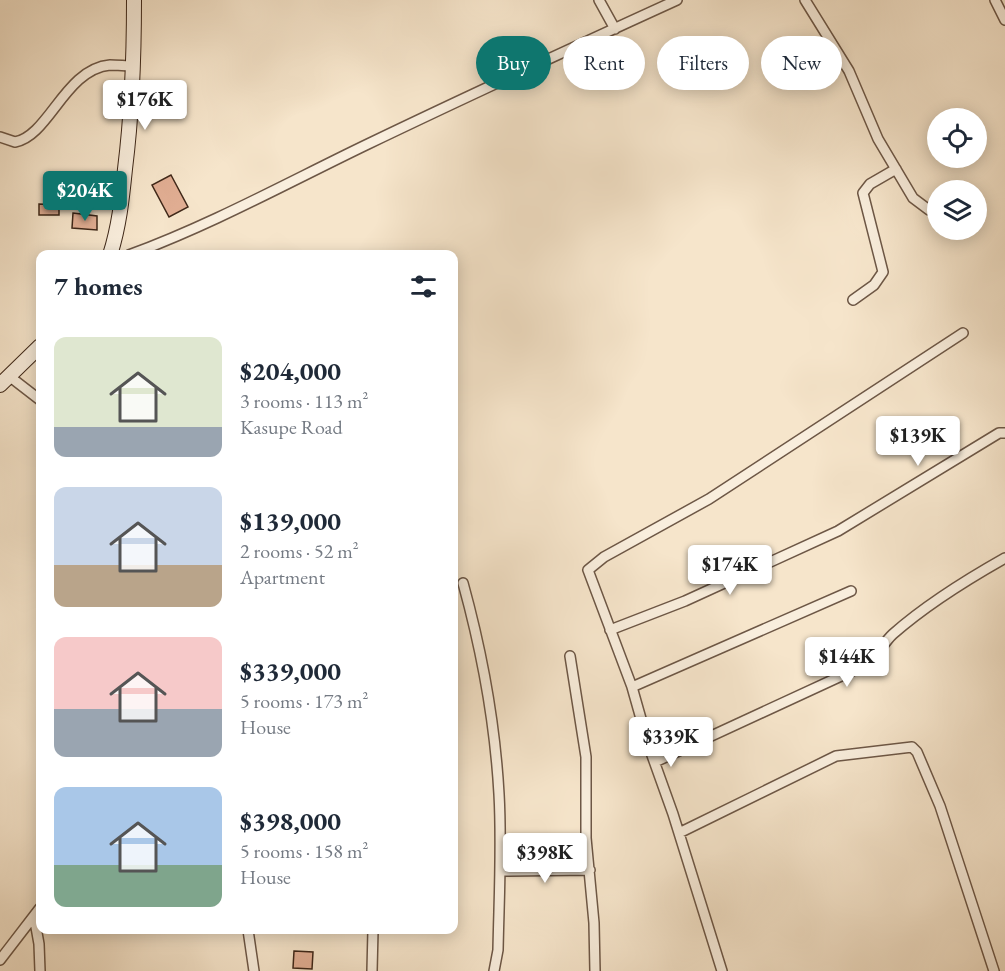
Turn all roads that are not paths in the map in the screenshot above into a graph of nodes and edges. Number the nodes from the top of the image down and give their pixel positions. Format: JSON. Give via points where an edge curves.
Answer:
{"nodes":[{"id":1,"x":134,"y":0,"type":"edge"},
{"id":2,"x":599,"y":0,"type":"edge"},
{"id":3,"x":678,"y":0,"type":"edge"},
{"id":4,"x":805,"y":0,"type":"edge"},
{"id":5,"x":995,"y":0,"type":"edge"},
{"id":6,"x":1005,"y":20,"type":"edge"},
{"id":7,"x":615,"y":29,"type":"junction"},
{"id":8,"x":134,"y":66,"type":"junction"},
{"id":9,"x":0,"y":137,"type":"edge"},
{"id":10,"x":896,"y":169,"type":"junction"},
{"id":11,"x":927,"y":208,"type":"edge"},
{"id":12,"x":112,"y":250,"type":"edge"},
{"id":13,"x":143,"y":250,"type":"edge"},
{"id":14,"x":853,"y":300,"type":"dead end"},
{"id":15,"x":963,"y":333,"type":"dead end"},
{"id":16,"x":36,"y":350,"type":"edge"},
{"id":17,"x":4,"y":380,"type":"edge"},
{"id":18,"x":36,"y":398,"type":"edge"},
{"id":19,"x":1005,"y":433,"type":"edge"},
{"id":20,"x":1005,"y":558,"type":"edge"},
{"id":21,"x":463,"y":583,"type":"dead end"},
{"id":22,"x":851,"y":591,"type":"dead end"},
{"id":23,"x":610,"y":630,"type":"junction"},
{"id":24,"x":570,"y":656,"type":"dead end"},
{"id":25,"x":632,"y":687,"type":"junction"},
{"id":26,"x":655,"y":762,"type":"junction"},
{"id":27,"x":679,"y":832,"type":"junction"},
{"id":28,"x":590,"y":870,"type":"junction"},
{"id":29,"x":500,"y":871,"type":"junction"},
{"id":30,"x":36,"y":913,"type":"edge"},
{"id":31,"x":34,"y":916,"type":"junction"},
{"id":32,"x":36,"y":927,"type":"edge"},
{"id":33,"x":37,"y":934,"type":"edge"},
{"id":34,"x":249,"y":934,"type":"edge"},
{"id":35,"x":373,"y":934,"type":"edge"},
{"id":36,"x":0,"y":960,"type":"edge"},
{"id":37,"x":40,"y":971,"type":"edge"},
{"id":38,"x":254,"y":971,"type":"edge"},
{"id":39,"x":372,"y":971,"type":"edge"},
{"id":40,"x":494,"y":971,"type":"edge"},
{"id":41,"x":595,"y":971,"type":"edge"},
{"id":42,"x":722,"y":971,"type":"edge"},
{"id":43,"x":994,"y":971,"type":"edge"}],
"edges":[{"from":1,"to":8,"type":"street"},
{"from":2,"to":7,"type":"street"},
{"from":3,"to":7,"type":"street"},
{"from":4,"to":10,"type":"street","via":[[849,71],[878,139]]},
{"from":5,"to":6,"type":"street"},
{"from":7,"to":13,"type":"street"},
{"from":8,"to":9,"type":"street","via":[[110,65],[91,73],[63,96],[30,135],[15,142]]},
{"from":8,"to":12,"type":"street","via":[[119,225]]},
{"from":10,"to":11,"type":"street","via":[[913,198]]},
{"from":10,"to":14,"type":"street","via":[[870,184],[863,193],[884,272]]},
{"from":15,"to":23,"type":"street","via":[[709,499],[591,566],[588,574]]},
{"from":16,"to":17,"type":"street"},
{"from":17,"to":18,"type":"street"},
{"from":19,"to":23,"type":"street","via":[[999,433],[838,531],[685,601]]},
{"from":20,"to":26,"type":"street","via":[[929,606],[893,634],[877,656],[865,664]]},
{"from":21,"to":29,"type":"street","via":[[484,667],[494,736]]},
{"from":22,"to":25,"type":"street"},
{"from":23,"to":25,"type":"street"},
{"from":24,"to":28,"type":"street","via":[[586,758]]},
{"from":25,"to":26,"type":"street"},
{"from":26,"to":27,"type":"street"},
{"from":27,"to":42,"type":"street"},
{"from":27,"to":43,"type":"street","via":[[836,756],[912,747],[940,806]]},
{"from":28,"to":29,"type":"street"},
{"from":28,"to":41,"type":"street"},
{"from":29,"to":40,"type":"street"},
{"from":30,"to":31,"type":"street"},
{"from":31,"to":32,"type":"street"},
{"from":31,"to":36,"type":"street"},
{"from":33,"to":37,"type":"street"},
{"from":34,"to":38,"type":"street"},
{"from":35,"to":39,"type":"street"}]}
